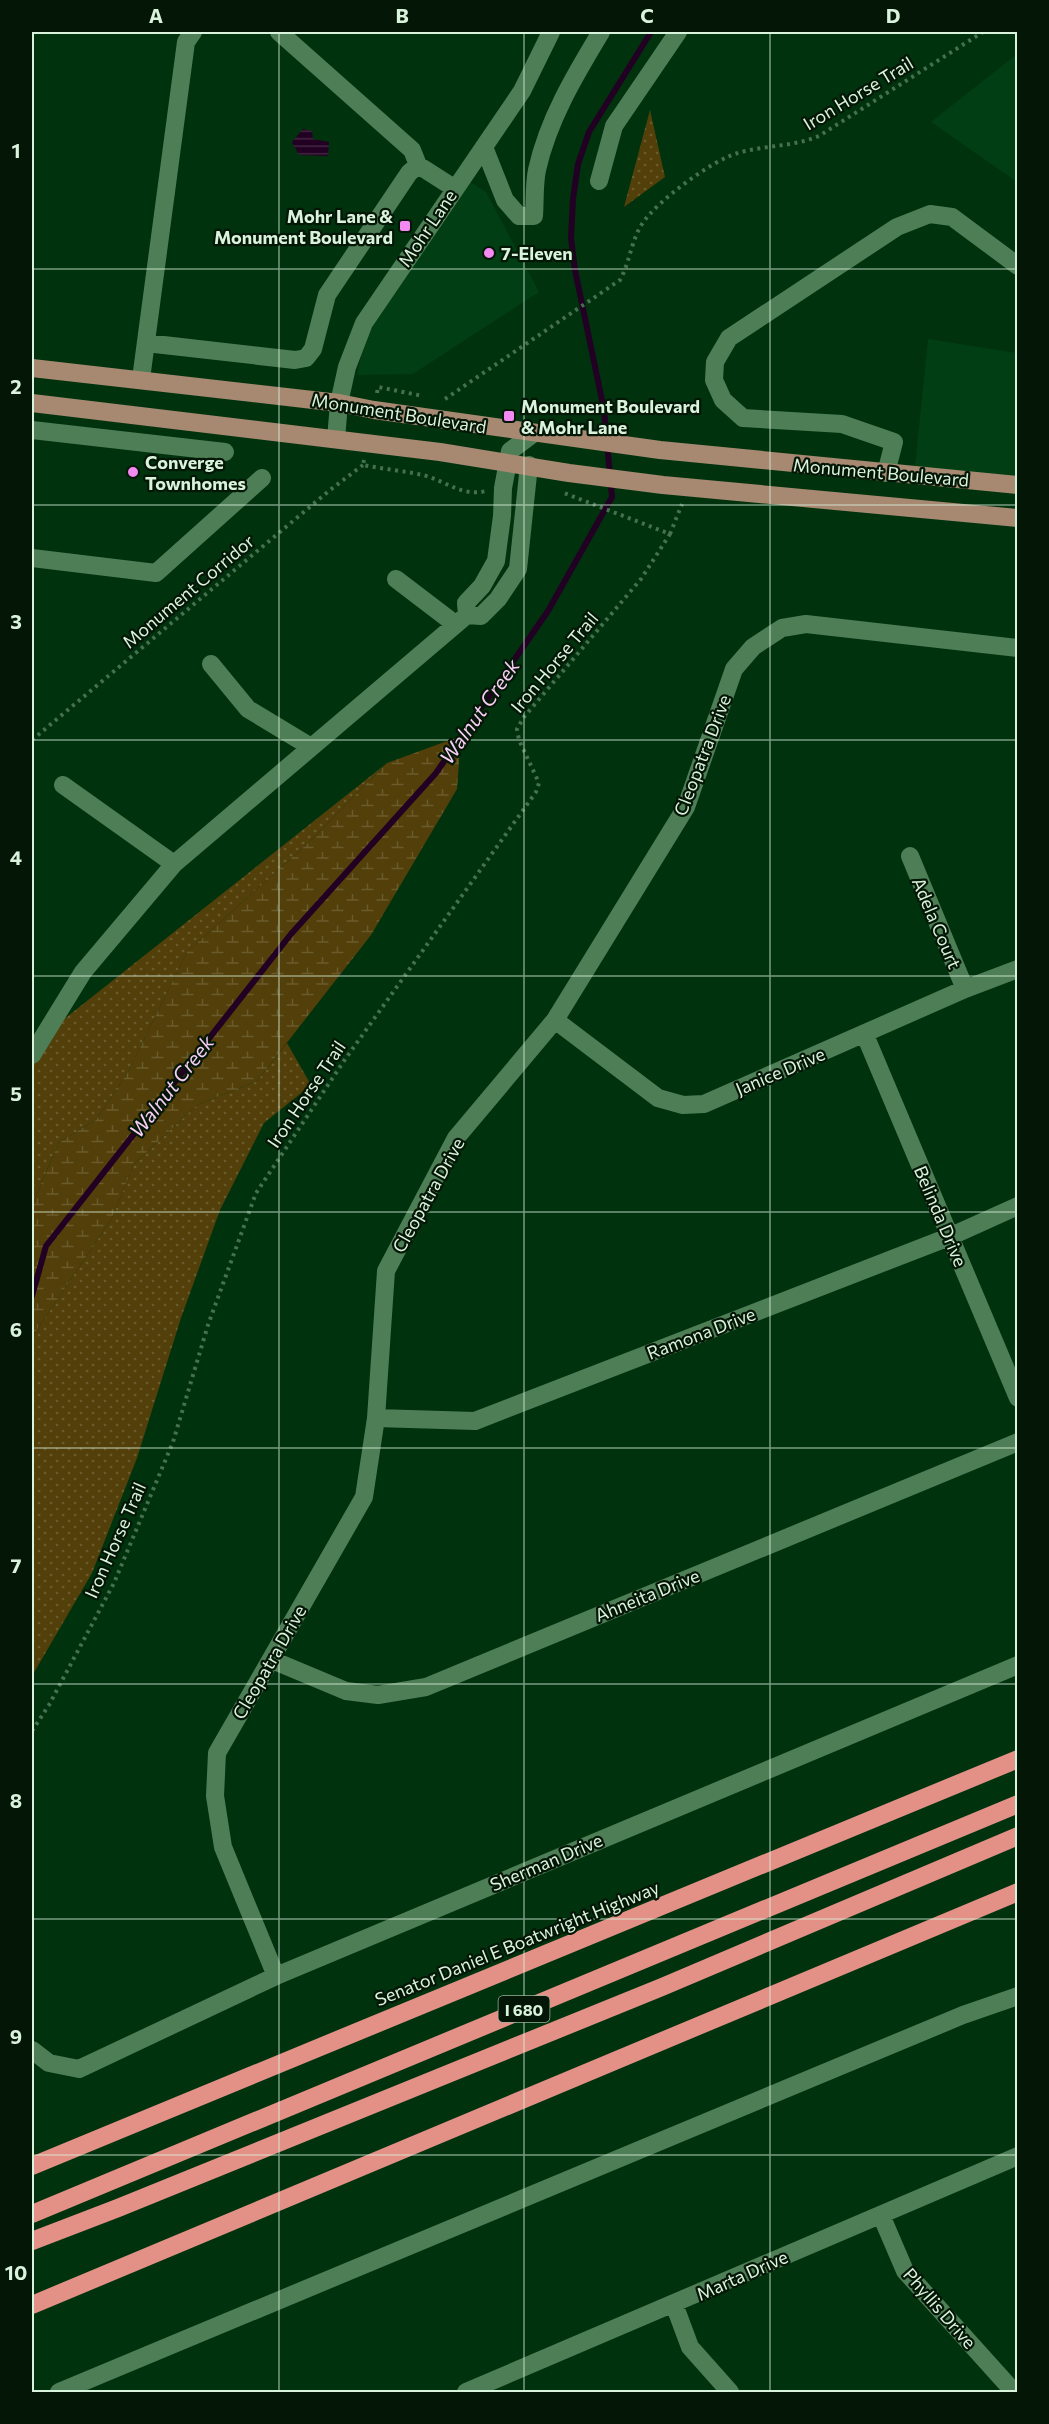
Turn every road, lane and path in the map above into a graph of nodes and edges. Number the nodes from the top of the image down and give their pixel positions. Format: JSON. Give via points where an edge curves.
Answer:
{"nodes":[{"id":1,"x":193,"y":32,"type":"edge"},
{"id":2,"x":279,"y":32,"type":"edge"},
{"id":3,"x":551,"y":32,"type":"edge"},
{"id":4,"x":601,"y":32,"type":"edge"},
{"id":5,"x":678,"y":32,"type":"edge"},
{"id":6,"x":983,"y":32,"type":"edge"},
{"id":7,"x":483,"y":147,"type":"junction"},
{"id":8,"x":418,"y":165,"type":"junction"},
{"id":9,"x":599,"y":181,"type":"dead end"},
{"id":10,"x":454,"y":188,"type":"junction"},
{"id":11,"x":1017,"y":266,"type":"edge"},
{"id":12,"x":146,"y":343,"type":"junction"},
{"id":13,"x":32,"y":368,"type":"edge"},
{"id":14,"x":141,"y":379,"type":"junction"},
{"id":15,"x":430,"y":398,"type":"dead end"},
{"id":16,"x":438,"y":399,"type":"dead end"},
{"id":17,"x":32,"y":403,"type":"edge"},
{"id":18,"x":339,"y":403,"type":"junction"},
{"id":19,"x":374,"y":410,"type":"junction"},
{"id":20,"x":32,"y":429,"type":"edge"},
{"id":21,"x":534,"y":433,"type":"junction"},
{"id":22,"x":336,"y":439,"type":"junction"},
{"id":23,"x":225,"y":452,"type":"dead end"},
{"id":24,"x":508,"y":464,"type":"junction"},
{"id":25,"x":363,"y":465,"type":"dead end"},
{"id":26,"x":530,"y":465,"type":"junction"},
{"id":27,"x":886,"y":473,"type":"junction"},
{"id":28,"x":262,"y":478,"type":"dead end"},
{"id":29,"x":1017,"y":485,"type":"edge"},
{"id":30,"x":688,"y":487,"type":"junction"},
{"id":31,"x":572,"y":495,"type":"dead end"},
{"id":32,"x":1017,"y":518,"type":"edge"},
{"id":33,"x":670,"y":534,"type":"junction"},
{"id":34,"x":32,"y":558,"type":"edge"},
{"id":35,"x":396,"y":579,"type":"dead end"},
{"id":36,"x":461,"y":620,"type":"junction"},
{"id":37,"x":1017,"y":648,"type":"edge"},
{"id":38,"x":211,"y":664,"type":"dead end"},
{"id":39,"x":32,"y":740,"type":"edge"},
{"id":40,"x":311,"y":747,"type":"junction"},
{"id":41,"x":63,"y":785,"type":"dead end"},
{"id":42,"x":910,"y":856,"type":"dead end"},
{"id":43,"x":174,"y":864,"type":"junction"},
{"id":44,"x":1017,"y":969,"type":"edge"},
{"id":45,"x":965,"y":989,"type":"junction"},
{"id":46,"x":555,"y":1020,"type":"junction"},
{"id":47,"x":38,"y":1032,"type":"edge"},
{"id":48,"x":865,"y":1035,"type":"junction"},
{"id":49,"x":32,"y":1055,"type":"edge"},
{"id":50,"x":1017,"y":1206,"type":"edge"},
{"id":51,"x":949,"y":1237,"type":"junction"},
{"id":52,"x":1017,"y":1398,"type":"edge"},
{"id":53,"x":376,"y":1418,"type":"junction"},
{"id":54,"x":1017,"y":1442,"type":"edge"},
{"id":55,"x":272,"y":1660,"type":"junction"},
{"id":56,"x":1017,"y":1665,"type":"edge"},
{"id":57,"x":32,"y":1731,"type":"edge"},
{"id":58,"x":1017,"y":1759,"type":"edge"},
{"id":59,"x":1017,"y":1804,"type":"edge"},
{"id":60,"x":1017,"y":1836,"type":"edge"},
{"id":61,"x":1017,"y":1892,"type":"edge"},
{"id":62,"x":1017,"y":1900,"type":"edge"},
{"id":63,"x":977,"y":1908,"type":"junction"},
{"id":64,"x":276,"y":1976,"type":"junction"},
{"id":65,"x":1017,"y":1996,"type":"edge"},
{"id":66,"x":32,"y":2050,"type":"edge"},
{"id":67,"x":1017,"y":2156,"type":"edge"},
{"id":68,"x":32,"y":2166,"type":"edge"},
{"id":69,"x":32,"y":2214,"type":"edge"},
{"id":70,"x":880,"y":2215,"type":"junction"},
{"id":71,"x":32,"y":2241,"type":"edge"},
{"id":72,"x":675,"y":2304,"type":"junction"},
{"id":73,"x":32,"y":2305,"type":"edge"},
{"id":74,"x":59,"y":2392,"type":"edge"},
{"id":75,"x":466,"y":2392,"type":"edge"},
{"id":76,"x":730,"y":2392,"type":"edge"},
{"id":77,"x":1014,"y":2392,"type":"edge"}],
"edges":[{"from":1,"to":12,"type":"street","via":[[186,42]]},
{"from":2,"to":8,"type":"street","via":[[412,150]]},
{"from":3,"to":7,"type":"street","name":"Mohr Lane","via":[[522,91]]},
{"from":4,"to":7,"type":"street","via":[[553,121],[537,171],[534,216],[519,216],[505,200]]},
{"from":5,"to":9,"type":"street","via":[[614,126]]},
{"from":6,"to":16,"type":"path","name":"Iron Horse Trail","via":[[819,136],[796,144],[738,153],[710,167],[647,217],[635,237],[620,280],[447,400]]},
{"from":7,"to":10,"type":"street","name":"Mohr Lane"},
{"from":8,"to":10,"type":"street"},
{"from":8,"to":12,"type":"street","via":[[327,295],[313,348],[306,358],[295,360]]},
{"from":10,"to":18,"type":"street","name":"Mohr Lane","via":[[364,323],[347,367]]},
{"from":11,"to":27,"type":"street","via":[[952,217],[930,214],[897,227],[729,338],[715,362],[714,380],[723,400],[743,418],[842,424],[894,442]]},
{"from":12,"to":14,"type":"street"},
{"from":13,"to":14,"type":"main road","name":"Monument Boulevard"},
{"from":14,"to":18,"type":"main road","name":"Monument Boulevard"},
{"from":15,"to":19,"type":"path","via":[[378,387]]},
{"from":17,"to":22,"type":"main road","name":"Monument Boulevard"},
{"from":18,"to":19,"type":"main road","name":"Monument Boulevard"},
{"from":18,"to":22,"type":"street","name":"Mohr Lane"},
{"from":19,"to":21,"type":"main road","name":"Monument Boulevard"},
{"from":20,"to":23,"type":"street"},
{"from":21,"to":24,"type":"street","via":[[510,450]]},
{"from":21,"to":27,"type":"main road","name":"Monument Boulevard"},
{"from":22,"to":24,"type":"main road","name":"Monument Boulevard"},
{"from":24,"to":26,"type":"main road","name":"Monument Boulevard"},
{"from":24,"to":36,"type":"street","via":[[496,561],[482,586],[466,603]]},
{"from":25,"to":39,"type":"path","name":"Monument Corridor"},
{"from":26,"to":30,"type":"main road","name":"Monument Boulevard"},
{"from":26,"to":36,"type":"street","via":[[518,569],[481,616]]},
{"from":27,"to":29,"type":"main road","name":"Monument Boulevard"},
{"from":28,"to":34,"type":"street","via":[[156,573]]},
{"from":30,"to":32,"type":"main road","name":"Monument Boulevard"},
{"from":30,"to":33,"type":"path","name":"Iron Horse Trail"},
{"from":31,"to":33,"type":"path"},
{"from":33,"to":57,"type":"path","name":"Iron Horse Trail","via":[[641,579],[524,717],[517,729],[539,783],[536,792],[346,1058],[256,1193],[208,1324],[173,1442],[114,1583]]},
{"from":35,"to":36,"type":"street"},
{"from":36,"to":40,"type":"street"},
{"from":37,"to":46,"type":"street","name":"Cleopatra Drive","via":[[806,624],[782,628],[753,647],[734,669],[686,807]]},
{"from":38,"to":40,"type":"street","via":[[248,709]]},
{"from":40,"to":43,"type":"street"},
{"from":41,"to":43,"type":"street"},
{"from":42,"to":45,"type":"street","name":"Adela Court"},
{"from":43,"to":47,"type":"street"},
{"from":44,"to":45,"type":"street","name":"Janice Drive"},
{"from":45,"to":48,"type":"street","name":"Janice Drive"},
{"from":46,"to":48,"type":"street","name":"Janice Drive","via":[[658,1098],[683,1106],[704,1104]]},
{"from":46,"to":53,"type":"street","name":"Cleopatra Drive","via":[[456,1138],[387,1271]]},
{"from":47,"to":49,"type":"street"},
{"from":48,"to":51,"type":"street","name":"Belinda Drive"},
{"from":50,"to":51,"type":"street","name":"Ramona Drive"},
{"from":51,"to":52,"type":"street","name":"Belinda Drive"},
{"from":51,"to":53,"type":"street","name":"Ramona Drive","via":[[475,1421]]},
{"from":53,"to":55,"type":"street","name":"Cleopatra Drive","via":[[364,1497]]},
{"from":54,"to":55,"type":"street","name":"Ahneita Drive","via":[[426,1687],[378,1695],[346,1691]]},
{"from":55,"to":64,"type":"street","name":"Cleopatra Drive","via":[[217,1753],[215,1796],[223,1847]]},
{"from":56,"to":64,"type":"street","name":"Sherman Drive"},
{"from":58,"to":68,"type":"highway","name":"Senator Daniel E Boatwright Highway","number":"I 680"},
{"from":59,"to":69,"type":"highway","number":"I 680"},
{"from":60,"to":71,"type":"highway","number":"I 680","via":[[640,1996]]},
{"from":61,"to":63,"type":"highway"},
{"from":62,"to":63,"type":"highway"},
{"from":63,"to":73,"type":"highway"},
{"from":64,"to":66,"type":"street","name":"Sherman Drive","via":[[79,2069],[49,2063]]},
{"from":65,"to":74,"type":"street","via":[[963,2015]]},
{"from":67,"to":70,"type":"street","name":"Marta Drive"},
{"from":70,"to":72,"type":"street","name":"Marta Drive"},
{"from":70,"to":77,"type":"street","name":"Phyllis Drive","via":[[905,2271]]},
{"from":72,"to":75,"type":"street","name":"Marta Drive"},
{"from":72,"to":76,"type":"street","via":[[690,2347]]}]}
